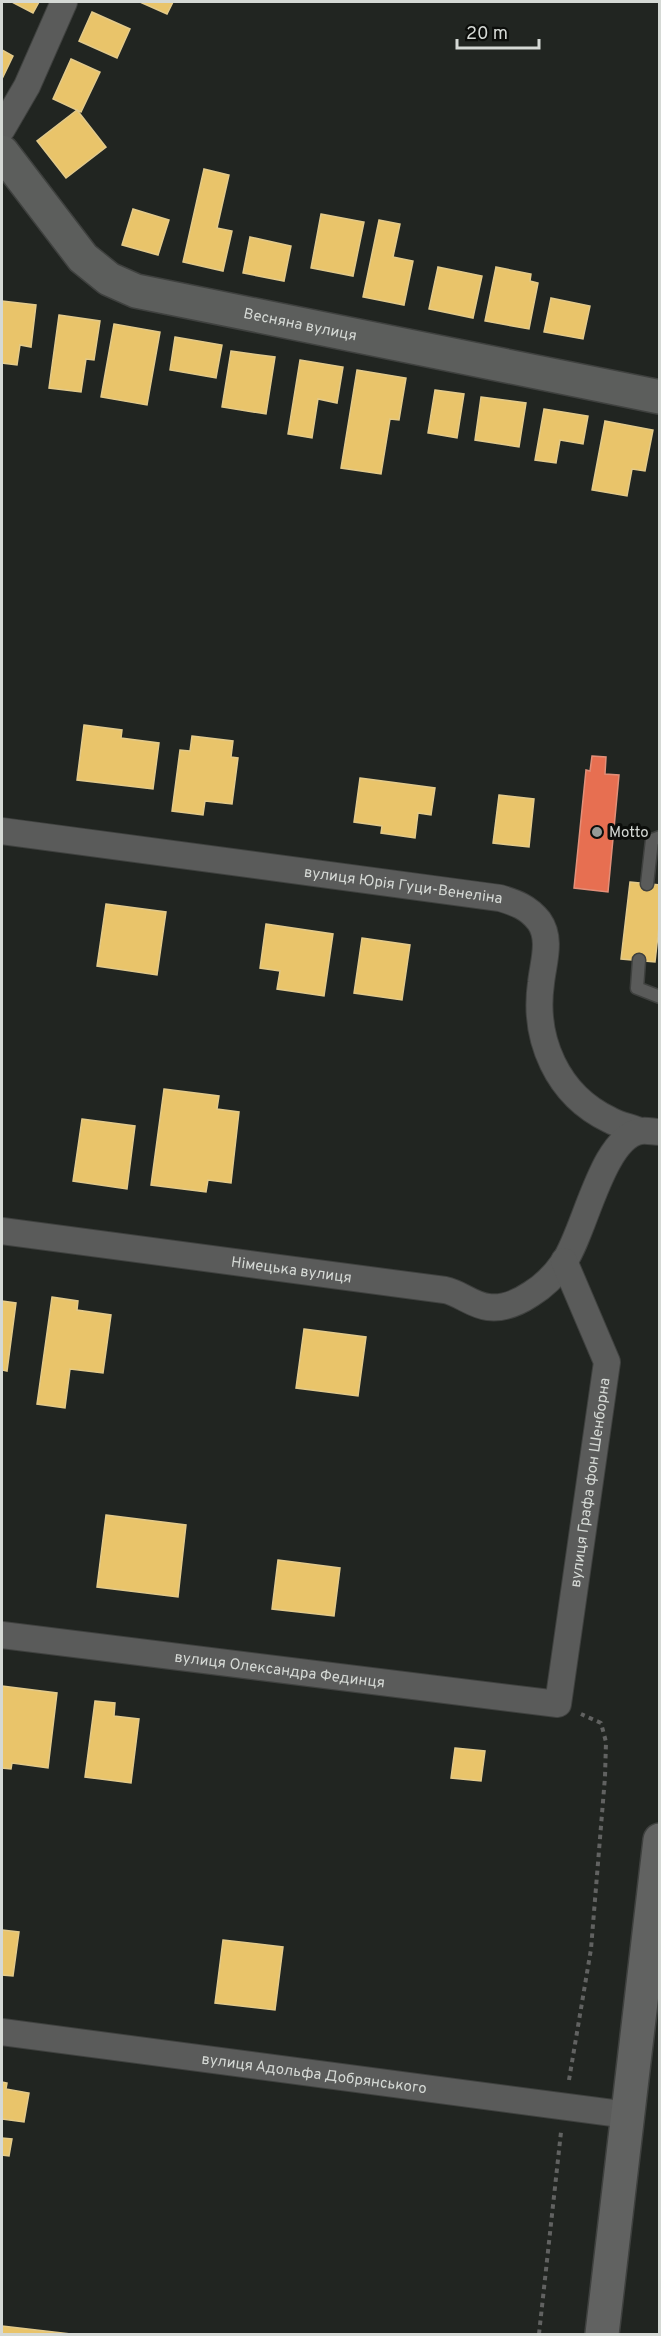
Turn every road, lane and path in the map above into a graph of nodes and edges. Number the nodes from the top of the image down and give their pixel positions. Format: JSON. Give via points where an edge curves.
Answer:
{"nodes":[{"id":1,"x":64,"y":2,"type":"edge"},
{"id":2,"x":2,"y":129,"type":"edge"},
{"id":3,"x":2,"y":152,"type":"edge"},
{"id":4,"x":660,"y":397,"type":"edge"},
{"id":5,"x":2,"y":831,"type":"edge"},
{"id":6,"x":660,"y":837,"type":"edge"},
{"id":7,"x":647,"y":884,"type":"dead end"},
{"id":8,"x":639,"y":960,"type":"dead end"},
{"id":9,"x":660,"y":997,"type":"edge"},
{"id":10,"x":650,"y":1131,"type":"edge"},
{"id":11,"x":2,"y":1231,"type":"edge"},
{"id":12,"x":564,"y":1261,"type":"junction"},
{"id":13,"x":2,"y":1635,"type":"edge"},
{"id":14,"x":558,"y":1704,"type":"junction"},
{"id":15,"x":660,"y":1840,"type":"edge"},
{"id":16,"x":656,"y":1904,"type":"edge"},
{"id":17,"x":2,"y":2032,"type":"edge"},
{"id":18,"x":564,"y":2106,"type":"junction"},
{"id":19,"x":628,"y":2115,"type":"junction"},
{"id":20,"x":539,"y":2334,"type":"edge"},
{"id":21,"x":602,"y":2334,"type":"edge"}],
"edges":[{"from":1,"to":2,"type":"street","via":[[27,86]]},
{"from":3,"to":4,"type":"street","name":"Весняна вулиця","via":[[83,258],[109,279],[136,291]]},
{"from":5,"to":10,"type":"street","name":"вулиця Юрія Гуци-Венеліна","via":[[500,898],[523,906],[540,922],[547,946],[540,1012],[550,1060],[576,1097],[609,1120]]},
{"from":6,"to":7,"type":"lane","via":[[652,840]]},
{"from":8,"to":9,"type":"lane","via":[[637,988]]},
{"from":10,"to":12,"type":"street","via":[[613,1150]]},
{"from":11,"to":12,"type":"street","name":"Німецька вулиця","via":[[445,1290],[488,1307],[519,1302],[547,1282]]},
{"from":12,"to":14,"type":"street","name":"вулиця Графа фон Шенборна","via":[[607,1362]]},
{"from":13,"to":14,"type":"street","name":"вулиця Олександра Фединця"},
{"from":14,"to":18,"type":"path","via":[[602,1723],[606,1742],[591,1949]]},
{"from":15,"to":16,"type":"highway"},
{"from":16,"to":19,"type":"highway"},
{"from":17,"to":18,"type":"street","name":"вулиця Адольфа Добрянського"},
{"from":18,"to":19,"type":"street","name":"вулиця Адольфа Добрянського"},
{"from":18,"to":20,"type":"path"},
{"from":19,"to":21,"type":"highway"}]}
